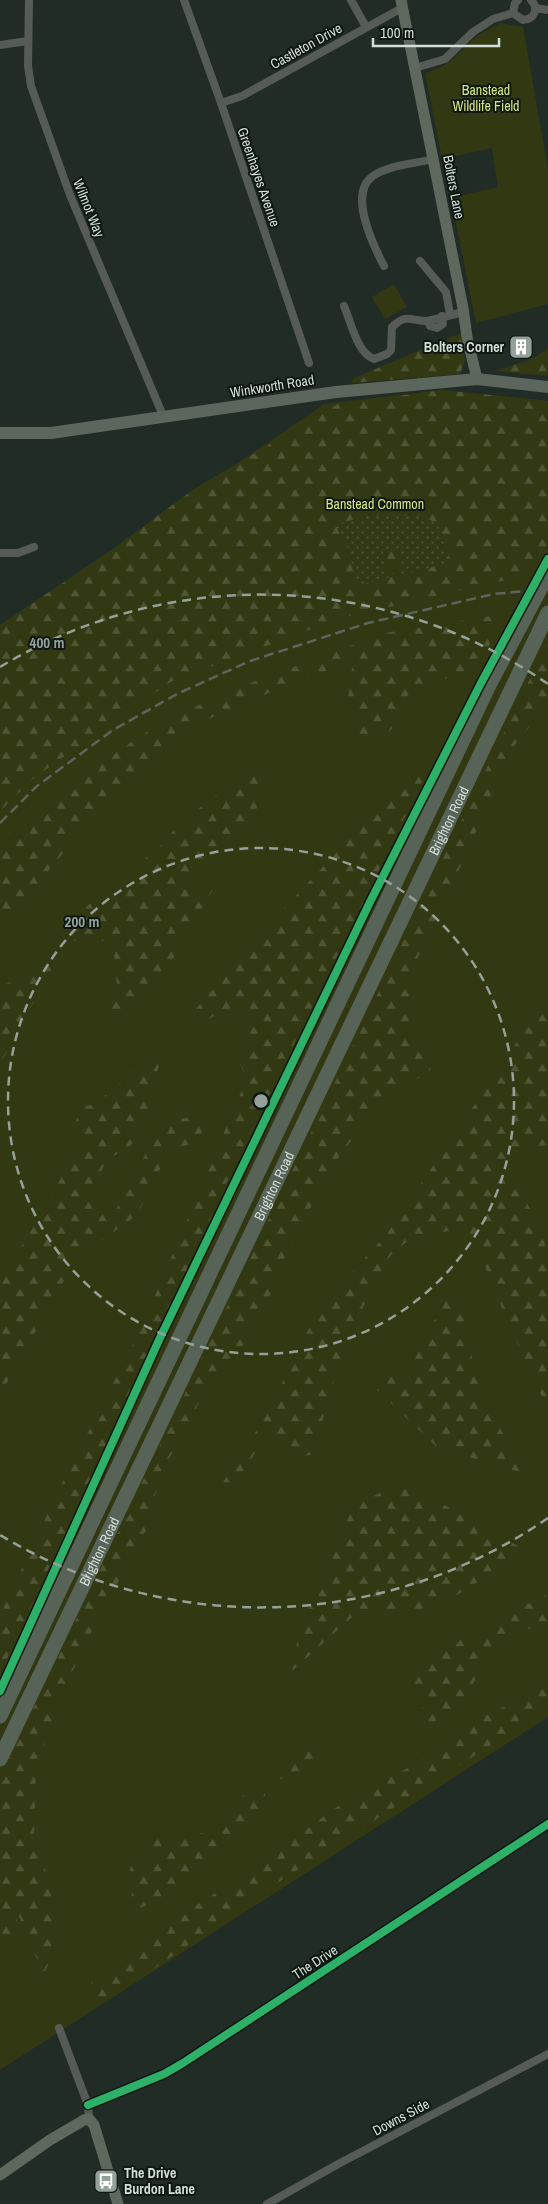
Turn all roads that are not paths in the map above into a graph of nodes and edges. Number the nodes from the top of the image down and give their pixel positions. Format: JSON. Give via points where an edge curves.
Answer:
{"nodes":[{"id":1,"x":29,"y":0,"type":"edge"},
{"id":2,"x":184,"y":0,"type":"edge"},
{"id":3,"x":352,"y":0,"type":"edge"},
{"id":4,"x":518,"y":0,"type":"edge"},
{"id":5,"x":531,"y":0,"type":"edge"},
{"id":6,"x":402,"y":4,"type":"edge"},
{"id":7,"x":536,"y":8,"type":"junction"},
{"id":8,"x":548,"y":10,"type":"edge"},
{"id":9,"x":513,"y":13,"type":"junction"},
{"id":10,"x":366,"y":27,"type":"junction"},
{"id":11,"x":28,"y":41,"type":"junction"},
{"id":12,"x":0,"y":44,"type":"edge"},
{"id":13,"x":414,"y":68,"type":"junction"},
{"id":14,"x":221,"y":103,"type":"junction"},
{"id":15,"x":433,"y":159,"type":"junction"},
{"id":16,"x":420,"y":261,"type":"dead end"},
{"id":17,"x":384,"y":266,"type":"dead end"},
{"id":18,"x":344,"y":306,"type":"dead end"},
{"id":19,"x":464,"y":312,"type":"junction"},
{"id":20,"x":446,"y":315,"type":"junction"},
{"id":21,"x":309,"y":363,"type":"dead end"},
{"id":22,"x":477,"y":379,"type":"junction"},
{"id":23,"x":548,"y":387,"type":"edge"},
{"id":24,"x":164,"y":418,"type":"junction"},
{"id":25,"x":0,"y":433,"type":"edge"},
{"id":26,"x":34,"y":547,"type":"dead end"},
{"id":27,"x":0,"y":554,"type":"edge"},
{"id":28,"x":548,"y":574,"type":"edge"},
{"id":29,"x":548,"y":612,"type":"edge"},
{"id":30,"x":0,"y":1716,"type":"edge"},
{"id":31,"x":0,"y":1760,"type":"edge"},
{"id":32,"x":548,"y":1824,"type":"edge"},
{"id":33,"x":59,"y":2028,"type":"dead end"},
{"id":34,"x":548,"y":2054,"type":"edge"},
{"id":35,"x":88,"y":2105,"type":"junction"},
{"id":36,"x":89,"y":2119,"type":"junction"},
{"id":37,"x":0,"y":2175,"type":"edge"},
{"id":38,"x":118,"y":2204,"type":"edge"},
{"id":39,"x":267,"y":2204,"type":"edge"}],
"edges":[{"from":1,"to":11,"type":"street","name":"Wilmot Way"},
{"from":2,"to":14,"type":"street","name":"Greenhayes Avenue"},
{"from":3,"to":10,"type":"street"},
{"from":4,"to":9,"type":"street"},
{"from":5,"to":7,"type":"street"},
{"from":6,"to":10,"type":"street","name":"Castleton Drive"},
{"from":6,"to":13,"type":"main road","name":"Bolters Lane"},
{"from":7,"to":8,"type":"street"},
{"from":7,"to":9,"type":"street","via":[[527,20]]},
{"from":9,"to":13,"type":"street","via":[[493,19],[474,32],[446,59]]},
{"from":10,"to":14,"type":"street","name":"Castleton Drive","via":[[242,96]]},
{"from":11,"to":12,"type":"street"},
{"from":11,"to":24,"type":"street","name":"Wilmot Way","via":[[29,77],[44,125]]},
{"from":13,"to":15,"type":"main road","name":"Bolters Lane"},
{"from":14,"to":21,"type":"street","name":"Greenhayes Avenue"},
{"from":15,"to":17,"type":"street","via":[[374,175],[363,187],[361,196],[370,235]]},
{"from":15,"to":19,"type":"main road","name":"Bolters Lane"},
{"from":16,"to":20,"type":"street","via":[[446,292]]},
{"from":18,"to":20,"type":"street","via":[[362,348],[374,359],[391,350],[392,327],[396,323],[409,318],[428,320]]},
{"from":19,"to":20,"type":"street"},
{"from":19,"to":22,"type":"main road","name":"Bolters Lane"},
{"from":22,"to":23,"type":"main road","name":"Winkworth Road"},
{"from":22,"to":24,"type":"main road","name":"Winkworth Road","via":[[336,392]]},
{"from":24,"to":25,"type":"main road","name":"Winkworth Road","via":[[52,433]]},
{"from":26,"to":27,"type":"street","via":[[18,553]]},
{"from":28,"to":30,"type":"highway","name":"Brighton Road","via":[[489,685]]},
{"from":29,"to":31,"type":"highway","name":"Brighton Road"},
{"from":32,"to":35,"type":"street","name":"The Drive","via":[[183,2063]]},
{"from":33,"to":35,"type":"street"},
{"from":34,"to":39,"type":"street","name":"Downs Side"},
{"from":35,"to":36,"type":"street"},
{"from":36,"to":37,"type":"main road","via":[[50,2140]]},
{"from":36,"to":38,"type":"main road","via":[[94,2125]]}]}
